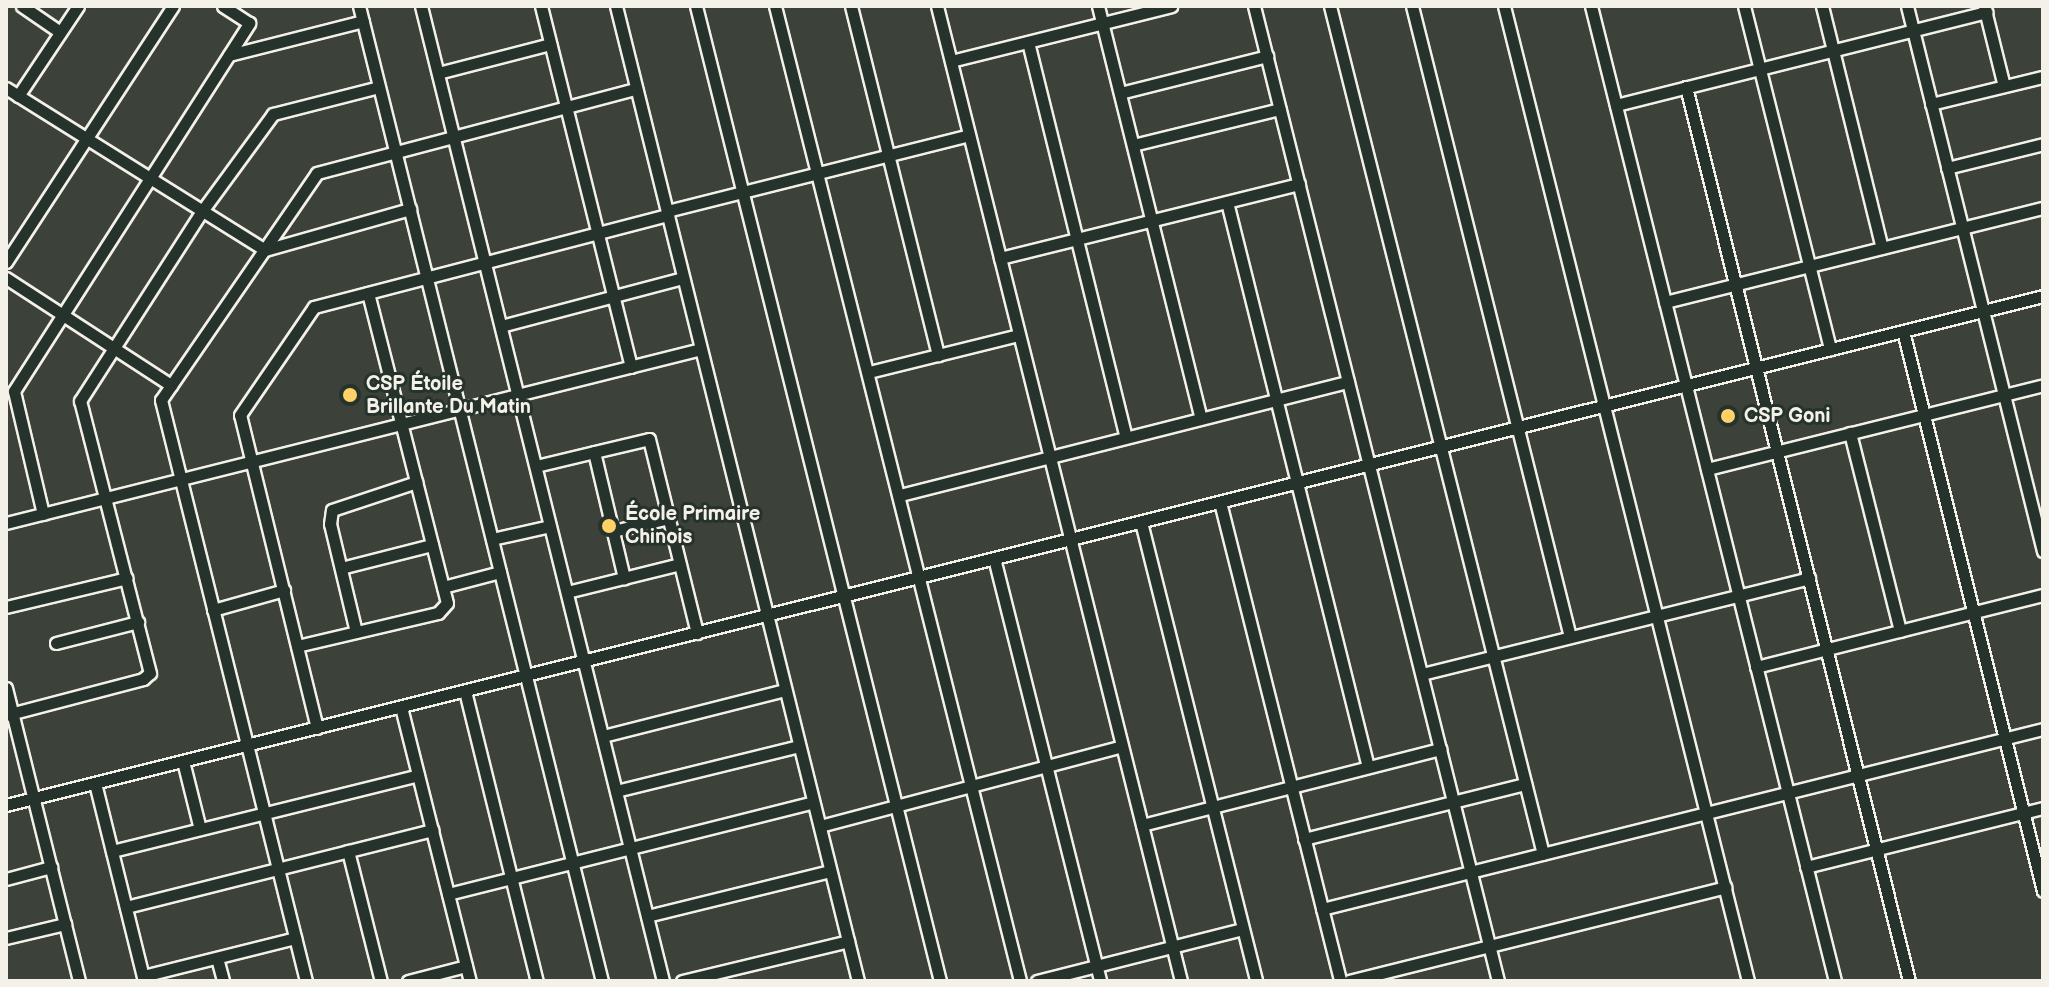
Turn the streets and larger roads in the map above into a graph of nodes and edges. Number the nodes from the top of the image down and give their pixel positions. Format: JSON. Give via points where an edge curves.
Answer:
{"nodes":[{"id":1,"x":78,"y":6,"type":"edge"},
{"id":2,"x":173,"y":6,"type":"edge"},
{"id":3,"x":223,"y":6,"type":"edge"},
{"id":4,"x":359,"y":6,"type":"edge"},
{"id":5,"x":421,"y":6,"type":"edge"},
{"id":6,"x":541,"y":6,"type":"edge"},
{"id":7,"x":616,"y":6,"type":"edge"},
{"id":8,"x":696,"y":6,"type":"edge"},
{"id":9,"x":775,"y":6,"type":"edge"},
{"id":10,"x":852,"y":6,"type":"edge"},
{"id":11,"x":937,"y":6,"type":"edge"},
{"id":12,"x":1098,"y":6,"type":"edge"},
{"id":13,"x":1171,"y":6,"type":"edge"},
{"id":14,"x":1254,"y":6,"type":"edge"},
{"id":15,"x":1330,"y":6,"type":"edge"},
{"id":16,"x":1412,"y":6,"type":"edge"},
{"id":17,"x":1504,"y":6,"type":"edge"},
{"id":18,"x":1591,"y":6,"type":"edge"},
{"id":19,"x":1744,"y":6,"type":"edge"},
{"id":20,"x":1822,"y":6,"type":"edge"},
{"id":21,"x":1907,"y":6,"type":"edge"},
{"id":22,"x":30,"y":8,"type":"edge"},
{"id":23,"x":1985,"y":9,"type":"edge"},
{"id":24,"x":363,"y":21,"type":"junction"},
{"id":25,"x":1102,"y":23,"type":"junction"},
{"id":26,"x":1913,"y":31,"type":"junction"},
{"id":27,"x":60,"y":32,"type":"junction"},
{"id":28,"x":1028,"y":42,"type":"junction"},
{"id":29,"x":550,"y":44,"type":"junction"},
{"id":30,"x":1833,"y":51,"type":"junction"},
{"id":31,"x":229,"y":55,"type":"junction"},
{"id":32,"x":1267,"y":56,"type":"junction"},
{"id":33,"x":951,"y":61,"type":"junction"},
{"id":34,"x":1760,"y":69,"type":"junction"},
{"id":35,"x":438,"y":73,"type":"junction"},
{"id":36,"x":2043,"y":77,"type":"edge"},
{"id":37,"x":2004,"y":86,"type":"junction"},
{"id":38,"x":379,"y":87,"type":"junction"},
{"id":39,"x":1686,"y":87,"type":"junction"},
{"id":40,"x":6,"y":88,"type":"edge"},
{"id":41,"x":636,"y":89,"type":"junction"},
{"id":42,"x":1120,"y":93,"type":"junction"},
{"id":43,"x":18,"y":96,"type":"junction"},
{"id":44,"x":1931,"y":104,"type":"junction"},
{"id":45,"x":1616,"y":105,"type":"junction"},
{"id":46,"x":566,"y":107,"type":"junction"},
{"id":47,"x":1280,"y":109,"type":"junction"},
{"id":48,"x":969,"y":135,"type":"junction"},
{"id":49,"x":454,"y":137,"type":"junction"},
{"id":50,"x":86,"y":138,"type":"junction"},
{"id":51,"x":2043,"y":144,"type":"edge"},
{"id":52,"x":1133,"y":145,"type":"junction"},
{"id":53,"x":395,"y":152,"type":"junction"},
{"id":54,"x":888,"y":156,"type":"junction"},
{"id":55,"x":1947,"y":168,"type":"junction"},
{"id":56,"x":816,"y":173,"type":"junction"},
{"id":57,"x":150,"y":178,"type":"junction"},
{"id":58,"x":1299,"y":184,"type":"junction"},
{"id":59,"x":743,"y":192,"type":"junction"},
{"id":60,"x":1227,"y":202,"type":"junction"},
{"id":61,"x":2043,"y":208,"type":"edge"},
{"id":62,"x":410,"y":209,"type":"junction"},
{"id":63,"x":202,"y":211,"type":"junction"},
{"id":64,"x":667,"y":213,"type":"junction"},
{"id":65,"x":1152,"y":220,"type":"junction"},
{"id":66,"x":1962,"y":228,"type":"junction"},
{"id":67,"x":598,"y":234,"type":"junction"},
{"id":68,"x":1077,"y":239,"type":"junction"},
{"id":69,"x":1882,"y":248,"type":"junction"},
{"id":70,"x":265,"y":250,"type":"junction"},
{"id":71,"x":1000,"y":258,"type":"junction"},
{"id":72,"x":6,"y":262,"type":"edge"},
{"id":73,"x":485,"y":263,"type":"junction"},
{"id":74,"x":1809,"y":267,"type":"junction"},
{"id":75,"x":6,"y":278,"type":"edge"},
{"id":76,"x":427,"y":278,"type":"junction"},
{"id":77,"x":683,"y":278,"type":"junction"},
{"id":78,"x":1735,"y":285,"type":"junction"},
{"id":79,"x":368,"y":293,"type":"junction"},
{"id":80,"x":613,"y":296,"type":"junction"},
{"id":81,"x":2043,"y":296,"type":"edge"},
{"id":82,"x":1665,"y":302,"type":"junction"},
{"id":83,"x":1983,"y":311,"type":"junction"},
{"id":84,"x":63,"y":315,"type":"junction"},
{"id":85,"x":501,"y":326,"type":"junction"},
{"id":86,"x":1903,"y":331,"type":"junction"},
{"id":87,"x":1019,"y":335,"type":"junction"},
{"id":88,"x":114,"y":348,"type":"junction"},
{"id":89,"x":701,"y":349,"type":"junction"},
{"id":90,"x":1830,"y":349,"type":"junction"},
{"id":91,"x":938,"y":355,"type":"junction"},
{"id":92,"x":631,"y":367,"type":"junction"},
{"id":93,"x":1756,"y":368,"type":"junction"},
{"id":94,"x":869,"y":372,"type":"junction"},
{"id":95,"x":1348,"y":382,"type":"junction"},
{"id":96,"x":171,"y":385,"type":"junction"},
{"id":97,"x":1686,"y":385,"type":"junction"},
{"id":98,"x":2043,"y":385,"type":"edge"},
{"id":99,"x":518,"y":395,"type":"junction"},
{"id":100,"x":2004,"y":395,"type":"junction"},
{"id":101,"x":1276,"y":400,"type":"junction"},
{"id":102,"x":1604,"y":406,"type":"junction"},
{"id":103,"x":460,"y":410,"type":"junction"},
{"id":104,"x":1924,"y":415,"type":"junction"},
{"id":105,"x":1201,"y":418,"type":"junction"},
{"id":106,"x":401,"y":424,"type":"junction"},
{"id":107,"x":1518,"y":427,"type":"junction"},
{"id":108,"x":1850,"y":433,"type":"junction"},
{"id":109,"x":1126,"y":437,"type":"junction"},
{"id":110,"x":1441,"y":447,"type":"junction"},
{"id":111,"x":594,"y":452,"type":"junction"},
{"id":112,"x":1777,"y":452,"type":"junction"},
{"id":113,"x":1050,"y":456,"type":"junction"},
{"id":114,"x":252,"y":462,"type":"junction"},
{"id":115,"x":1369,"y":464,"type":"junction"},
{"id":116,"x":536,"y":466,"type":"junction"},
{"id":117,"x":1707,"y":469,"type":"junction"},
{"id":118,"x":181,"y":480,"type":"junction"},
{"id":119,"x":416,"y":482,"type":"junction"},
{"id":120,"x":1297,"y":483,"type":"junction"},
{"id":121,"x":900,"y":495,"type":"junction"},
{"id":122,"x":106,"y":498,"type":"junction"},
{"id":123,"x":1220,"y":502,"type":"junction"},
{"id":124,"x":43,"y":514,"type":"junction"},
{"id":125,"x":669,"y":518,"type":"junction"},
{"id":126,"x":2039,"y":519,"type":"edge"},
{"id":127,"x":1141,"y":522,"type":"junction"},
{"id":128,"x":6,"y":523,"type":"edge"},
{"id":129,"x":550,"y":526,"type":"junction"},
{"id":130,"x":613,"y":531,"type":"junction"},
{"id":131,"x":492,"y":539,"type":"junction"},
{"id":132,"x":1070,"y":539,"type":"junction"},
{"id":133,"x":432,"y":545,"type":"junction"},
{"id":134,"x":2043,"y":551,"type":"edge"},
{"id":135,"x":994,"y":558,"type":"junction"},
{"id":136,"x":680,"y":564,"type":"junction"},
{"id":137,"x":341,"y":568,"type":"junction"},
{"id":138,"x":500,"y":572,"type":"junction"},
{"id":139,"x":917,"y":577,"type":"junction"},
{"id":140,"x":127,"y":578,"type":"junction"},
{"id":141,"x":624,"y":578,"type":"junction"},
{"id":142,"x":1809,"y":578,"type":"junction"},
{"id":143,"x":443,"y":587,"type":"junction"},
{"id":144,"x":284,"y":590,"type":"junction"},
{"id":145,"x":567,"y":592,"type":"junction"},
{"id":146,"x":1739,"y":595,"type":"junction"},
{"id":147,"x":2043,"y":595,"type":"edge"},
{"id":148,"x":844,"y":596,"type":"junction"},
{"id":149,"x":6,"y":607,"type":"edge"},
{"id":150,"x":213,"y":610,"type":"junction"},
{"id":151,"x":1973,"y":613,"type":"junction"},
{"id":152,"x":766,"y":615,"type":"junction"},
{"id":153,"x":1657,"y":616,"type":"junction"},
{"id":154,"x":138,"y":622,"type":"junction"},
{"id":155,"x":1900,"y":631,"type":"junction"},
{"id":156,"x":356,"y":632,"type":"junction"},
{"id":157,"x":697,"y":633,"type":"junction"},
{"id":158,"x":1570,"y":637,"type":"junction"},
{"id":159,"x":56,"y":643,"type":"dead end"},
{"id":160,"x":297,"y":646,"type":"junction"},
{"id":161,"x":1827,"y":650,"type":"junction"},
{"id":162,"x":1493,"y":657,"type":"junction"},
{"id":163,"x":584,"y":661,"type":"junction"},
{"id":164,"x":1756,"y":667,"type":"junction"},
{"id":165,"x":1422,"y":674,"type":"junction"},
{"id":166,"x":526,"y":675,"type":"junction"},
{"id":167,"x":6,"y":688,"type":"edge"},
{"id":168,"x":785,"y":690,"type":"junction"},
{"id":169,"x":465,"y":691,"type":"junction"},
{"id":170,"x":401,"y":707,"type":"junction"},
{"id":171,"x":9,"y":714,"type":"edge"},
{"id":172,"x":317,"y":728,"type":"junction"},
{"id":173,"x":2043,"y":729,"type":"edge"},
{"id":174,"x":603,"y":736,"type":"junction"},
{"id":175,"x":2005,"y":739,"type":"junction"},
{"id":176,"x":247,"y":745,"type":"junction"},
{"id":177,"x":799,"y":746,"type":"junction"},
{"id":178,"x":1122,"y":746,"type":"junction"},
{"id":179,"x":1440,"y":749,"type":"junction"},
{"id":180,"x":183,"y":761,"type":"junction"},
{"id":181,"x":1046,"y":766,"type":"junction"},
{"id":182,"x":1368,"y":767,"type":"junction"},
{"id":183,"x":418,"y":775,"type":"junction"},
{"id":184,"x":1858,"y":775,"type":"junction"},
{"id":185,"x":95,"y":783,"type":"junction"},
{"id":186,"x":1525,"y":784,"type":"junction"},
{"id":187,"x":970,"y":786,"type":"junction"},
{"id":188,"x":1291,"y":786,"type":"junction"},
{"id":189,"x":616,"y":791,"type":"junction"},
{"id":190,"x":1788,"y":793,"type":"junction"},
{"id":191,"x":34,"y":799,"type":"junction"},
{"id":192,"x":1453,"y":801,"type":"junction"},
{"id":193,"x":813,"y":802,"type":"junction"},
{"id":194,"x":6,"y":805,"type":"edge"},
{"id":195,"x":897,"y":806,"type":"junction"},
{"id":196,"x":1213,"y":806,"type":"junction"},
{"id":197,"x":2043,"y":808,"type":"edge"},
{"id":198,"x":264,"y":813,"type":"junction"},
{"id":199,"x":1706,"y":813,"type":"junction"},
{"id":200,"x":2024,"y":813,"type":"junction"},
{"id":201,"x":1142,"y":825,"type":"junction"},
{"id":202,"x":820,"y":826,"type":"junction"},
{"id":203,"x":200,"y":829,"type":"junction"},
{"id":204,"x":432,"y":830,"type":"junction"},
{"id":205,"x":1304,"y":839,"type":"junction"},
{"id":206,"x":630,"y":848,"type":"junction"},
{"id":207,"x":1877,"y":850,"type":"junction"},
{"id":208,"x":112,"y":851,"type":"junction"},
{"id":209,"x":348,"y":851,"type":"junction"},
{"id":210,"x":1543,"y":854,"type":"junction"},
{"id":211,"x":573,"y":863,"type":"junction"},
{"id":212,"x":51,"y":867,"type":"junction"},
{"id":213,"x":1806,"y":867,"type":"junction"},
{"id":214,"x":278,"y":869,"type":"junction"},
{"id":215,"x":830,"y":871,"type":"junction"},
{"id":216,"x":1471,"y":872,"type":"junction"},
{"id":217,"x":511,"y":878,"type":"junction"},
{"id":218,"x":6,"y":879,"type":"edge"},
{"id":219,"x":1725,"y":887,"type":"junction"},
{"id":220,"x":2043,"y":891,"type":"edge"},
{"id":221,"x":448,"y":894,"type":"junction"},
{"id":222,"x":126,"y":907,"type":"junction"},
{"id":223,"x":1322,"y":909,"type":"junction"},
{"id":224,"x":647,"y":916,"type":"junction"},
{"id":225,"x":65,"y":924,"type":"junction"},
{"id":226,"x":1243,"y":929,"type":"junction"},
{"id":227,"x":6,"y":938,"type":"edge"},
{"id":228,"x":295,"y":938,"type":"junction"},
{"id":229,"x":848,"y":941,"type":"junction"},
{"id":230,"x":1489,"y":946,"type":"junction"},
{"id":231,"x":1172,"y":947,"type":"junction"},
{"id":232,"x":217,"y":958,"type":"junction"},
{"id":233,"x":466,"y":966,"type":"junction"},
{"id":234,"x":1096,"y":966,"type":"junction"},
{"id":235,"x":144,"y":979,"type":"edge"},
{"id":236,"x":79,"y":981,"type":"edge"},
{"id":237,"x":223,"y":981,"type":"edge"},
{"id":238,"x":306,"y":981,"type":"edge"},
{"id":239,"x":381,"y":981,"type":"edge"},
{"id":240,"x":408,"y":981,"type":"edge"},
{"id":241,"x":470,"y":981,"type":"edge"},
{"id":242,"x":537,"y":981,"type":"edge"},
{"id":243,"x":602,"y":981,"type":"edge"},
{"id":244,"x":663,"y":981,"type":"edge"},
{"id":245,"x":682,"y":981,"type":"edge"},
{"id":246,"x":858,"y":981,"type":"edge"},
{"id":247,"x":940,"y":981,"type":"edge"},
{"id":248,"x":1020,"y":981,"type":"edge"},
{"id":249,"x":1037,"y":981,"type":"edge"},
{"id":250,"x":1100,"y":981,"type":"edge"},
{"id":251,"x":1181,"y":981,"type":"edge"},
{"id":252,"x":1256,"y":981,"type":"edge"},
{"id":253,"x":1340,"y":981,"type":"edge"},
{"id":254,"x":1349,"y":981,"type":"edge"},
{"id":255,"x":1498,"y":981,"type":"edge"},
{"id":256,"x":1748,"y":981,"type":"edge"},
{"id":257,"x":1835,"y":981,"type":"edge"},
{"id":258,"x":1909,"y":981,"type":"edge"}],
"edges":[{"from":1,"to":27,"type":"street"},
{"from":2,"to":50,"type":"street"},
{"from":3,"to":31,"type":"street","via":[[249,23]]},
{"from":4,"to":24,"type":"street"},
{"from":5,"to":35,"type":"street"},
{"from":6,"to":29,"type":"street"},
{"from":7,"to":41,"type":"street"},
{"from":8,"to":59,"type":"street"},
{"from":9,"to":56,"type":"street"},
{"from":10,"to":54,"type":"street"},
{"from":11,"to":33,"type":"street"},
{"from":12,"to":25,"type":"street"},
{"from":13,"to":25,"type":"street"},
{"from":14,"to":32,"type":"street"},
{"from":15,"to":110,"type":"street"},
{"from":16,"to":107,"type":"street"},
{"from":17,"to":102,"type":"street"},
{"from":18,"to":45,"type":"street"},
{"from":19,"to":34,"type":"street"},
{"from":20,"to":30,"type":"street"},
{"from":21,"to":26,"type":"street"},
{"from":22,"to":27,"type":"street"},
{"from":23,"to":26,"type":"street"},
{"from":23,"to":37,"type":"street"},
{"from":24,"to":31,"type":"street"},
{"from":24,"to":38,"type":"street"},
{"from":25,"to":28,"type":"street"},
{"from":25,"to":42,"type":"street"},
{"from":26,"to":30,"type":"street"},
{"from":26,"to":44,"type":"street"},
{"from":27,"to":43,"type":"street"},
{"from":28,"to":33,"type":"street"},
{"from":28,"to":68,"type":"street"},
{"from":29,"to":35,"type":"street"},
{"from":29,"to":46,"type":"street"},
{"from":30,"to":34,"type":"street"},
{"from":30,"to":69,"type":"street"},
{"from":31,"to":57,"type":"street"},
{"from":32,"to":42,"type":"street"},
{"from":32,"to":47,"type":"street"},
{"from":33,"to":48,"type":"street"},
{"from":34,"to":39,"type":"street"},
{"from":34,"to":74,"type":"street"},
{"from":35,"to":49,"type":"street"},
{"from":36,"to":37,"type":"street"},
{"from":37,"to":44,"type":"street"},
{"from":38,"to":53,"type":"street"},
{"from":38,"to":63,"type":"street","via":[[273,114]]},
{"from":39,"to":45,"type":"street"},
{"from":39,"to":78,"type":"street"},
{"from":40,"to":43,"type":"street"},
{"from":41,"to":46,"type":"street"},
{"from":41,"to":64,"type":"street"},
{"from":42,"to":52,"type":"street"},
{"from":43,"to":50,"type":"street"},
{"from":44,"to":55,"type":"street"},
{"from":45,"to":82,"type":"street"},
{"from":46,"to":49,"type":"street"},
{"from":46,"to":67,"type":"street"},
{"from":47,"to":52,"type":"street"},
{"from":47,"to":58,"type":"street"},
{"from":48,"to":54,"type":"street"},
{"from":48,"to":71,"type":"street"},
{"from":49,"to":53,"type":"street"},
{"from":49,"to":73,"type":"street"},
{"from":50,"to":57,"type":"street"},
{"from":50,"to":72,"type":"street"},
{"from":51,"to":55,"type":"street"},
{"from":52,"to":65,"type":"street"},
{"from":53,"to":62,"type":"street"},
{"from":53,"to":70,"type":"street","via":[[317,173]]},
{"from":54,"to":56,"type":"street"},
{"from":54,"to":91,"type":"street"},
{"from":55,"to":66,"type":"street"},
{"from":56,"to":59,"type":"street"},
{"from":56,"to":94,"type":"street"},
{"from":57,"to":63,"type":"street"},
{"from":57,"to":84,"type":"street"},
{"from":58,"to":60,"type":"street"},
{"from":58,"to":95,"type":"street"},
{"from":59,"to":64,"type":"street"},
{"from":59,"to":148,"type":"street"},
{"from":60,"to":65,"type":"street"},
{"from":60,"to":101,"type":"street"},
{"from":61,"to":66,"type":"street"},
{"from":62,"to":70,"type":"street"},
{"from":62,"to":76,"type":"street"},
{"from":63,"to":70,"type":"street"},
{"from":63,"to":88,"type":"street"},
{"from":64,"to":67,"type":"street"},
{"from":64,"to":77,"type":"street"},
{"from":65,"to":68,"type":"street"},
{"from":65,"to":105,"type":"street"},
{"from":66,"to":69,"type":"street"},
{"from":66,"to":83,"type":"street"},
{"from":67,"to":73,"type":"street"},
{"from":67,"to":80,"type":"street"},
{"from":68,"to":71,"type":"street"},
{"from":68,"to":109,"type":"street"},
{"from":69,"to":74,"type":"street"},
{"from":70,"to":96,"type":"street"},
{"from":71,"to":87,"type":"street"},
{"from":73,"to":76,"type":"street"},
{"from":73,"to":85,"type":"street"},
{"from":74,"to":78,"type":"street"},
{"from":74,"to":90,"type":"street"},
{"from":75,"to":84,"type":"street"},
{"from":76,"to":79,"type":"street"},
{"from":76,"to":103,"type":"street"},
{"from":77,"to":80,"type":"street"},
{"from":77,"to":89,"type":"street"},
{"from":78,"to":82,"type":"street"},
{"from":78,"to":93,"type":"street"},
{"from":79,"to":106,"type":"street"},
{"from":79,"to":114,"type":"street","via":[[314,307],[240,415]]},
{"from":80,"to":85,"type":"street"},
{"from":80,"to":92,"type":"street"},
{"from":81,"to":83,"type":"street"},
{"from":82,"to":97,"type":"street"},
{"from":83,"to":86,"type":"street"},
{"from":83,"to":100,"type":"street"},
{"from":84,"to":88,"type":"street"},
{"from":84,"to":124,"type":"street","via":[[14,391]]},
{"from":85,"to":99,"type":"street"},
{"from":86,"to":90,"type":"street"},
{"from":86,"to":104,"type":"street"},
{"from":87,"to":91,"type":"street"},
{"from":87,"to":113,"type":"street"},
{"from":88,"to":96,"type":"street"},
{"from":88,"to":122,"type":"street","via":[[80,401]]},
{"from":89,"to":92,"type":"street"},
{"from":89,"to":152,"type":"street"},
{"from":90,"to":93,"type":"street"},
{"from":91,"to":94,"type":"street"},
{"from":92,"to":99,"type":"street"},
{"from":93,"to":97,"type":"street"},
{"from":93,"to":112,"type":"street"},
{"from":94,"to":121,"type":"street"},
{"from":95,"to":101,"type":"street"},
{"from":95,"to":115,"type":"street"},
{"from":96,"to":118,"type":"street","via":[[161,400]]},
{"from":97,"to":102,"type":"street"},
{"from":97,"to":117,"type":"street"},
{"from":98,"to":100,"type":"street"},
{"from":99,"to":103,"type":"street"},
{"from":99,"to":116,"type":"street"},
{"from":100,"to":104,"type":"street"},
{"from":100,"to":126,"type":"street"},
{"from":101,"to":105,"type":"street"},
{"from":101,"to":120,"type":"street"},
{"from":102,"to":107,"type":"street"},
{"from":102,"to":153,"type":"street"},
{"from":103,"to":106,"type":"street"},
{"from":103,"to":131,"type":"street"},
{"from":104,"to":108,"type":"street"},
{"from":104,"to":151,"type":"street"},
{"from":105,"to":109,"type":"street"},
{"from":106,"to":114,"type":"street"},
{"from":106,"to":119,"type":"street"},
{"from":107,"to":110,"type":"street"},
{"from":107,"to":158,"type":"street"},
{"from":108,"to":112,"type":"street"},
{"from":108,"to":155,"type":"street"},
{"from":109,"to":113,"type":"street"},
{"from":110,"to":115,"type":"street"},
{"from":110,"to":162,"type":"street"},
{"from":111,"to":116,"type":"street"},
{"from":111,"to":125,"type":"street","via":[[649,439]]},
{"from":111,"to":130,"type":"street"},
{"from":112,"to":117,"type":"street"},
{"from":112,"to":142,"type":"street"},
{"from":113,"to":121,"type":"street"},
{"from":113,"to":132,"type":"street"},
{"from":114,"to":118,"type":"street"},
{"from":114,"to":144,"type":"street"},
{"from":115,"to":120,"type":"street"},
{"from":115,"to":165,"type":"street"},
{"from":116,"to":129,"type":"street"},
{"from":117,"to":146,"type":"street"},
{"from":118,"to":122,"type":"street"},
{"from":118,"to":150,"type":"street"},
{"from":119,"to":133,"type":"street"},
{"from":119,"to":137,"type":"street","via":[[332,510]]},
{"from":120,"to":123,"type":"street"},
{"from":120,"to":182,"type":"street"},
{"from":121,"to":139,"type":"street"},
{"from":122,"to":124,"type":"street"},
{"from":122,"to":140,"type":"street"},
{"from":123,"to":127,"type":"street"},
{"from":123,"to":188,"type":"street"},
{"from":124,"to":128,"type":"street"},
{"from":125,"to":130,"type":"street"},
{"from":125,"to":136,"type":"street"},
{"from":126,"to":134,"type":"street"},
{"from":127,"to":132,"type":"street"},
{"from":127,"to":196,"type":"street"},
{"from":129,"to":131,"type":"street"},
{"from":129,"to":145,"type":"street"},
{"from":130,"to":141,"type":"street"},
{"from":131,"to":138,"type":"street"},
{"from":132,"to":135,"type":"street"},
{"from":132,"to":178,"type":"street"},
{"from":133,"to":137,"type":"street"},
{"from":133,"to":143,"type":"street"},
{"from":135,"to":139,"type":"street"},
{"from":135,"to":181,"type":"street"},
{"from":136,"to":141,"type":"street"},
{"from":136,"to":157,"type":"street"},
{"from":137,"to":156,"type":"street"},
{"from":138,"to":143,"type":"street"},
{"from":138,"to":166,"type":"street"},
{"from":139,"to":148,"type":"street"},
{"from":139,"to":187,"type":"street"},
{"from":140,"to":149,"type":"street"},
{"from":140,"to":154,"type":"street"},
{"from":141,"to":145,"type":"street"},
{"from":142,"to":146,"type":"street"},
{"from":142,"to":161,"type":"street"},
{"from":143,"to":156,"type":"street","via":[[444,610]]},
{"from":144,"to":150,"type":"street"},
{"from":144,"to":160,"type":"street"},
{"from":145,"to":163,"type":"street"},
{"from":146,"to":153,"type":"street"},
{"from":146,"to":164,"type":"street"},
{"from":147,"to":151,"type":"street"},
{"from":148,"to":152,"type":"street"},
{"from":148,"to":195,"type":"street"},
{"from":150,"to":176,"type":"street"},
{"from":151,"to":155,"type":"street"},
{"from":151,"to":175,"type":"street"},
{"from":152,"to":157,"type":"street"},
{"from":152,"to":168,"type":"street"},
{"from":153,"to":158,"type":"street"},
{"from":153,"to":199,"type":"street"},
{"from":154,"to":159,"type":"street"},
{"from":154,"to":171,"type":"street","via":[[151,668],[148,677]]},
{"from":155,"to":161,"type":"street"},
{"from":156,"to":160,"type":"street"},
{"from":157,"to":163,"type":"street"},
{"from":158,"to":162,"type":"street"},
{"from":160,"to":172,"type":"street"},
{"from":161,"to":164,"type":"street"},
{"from":161,"to":184,"type":"street"},
{"from":162,"to":165,"type":"street"},
{"from":162,"to":186,"type":"street"},
{"from":163,"to":166,"type":"street"},
{"from":163,"to":174,"type":"street"},
{"from":164,"to":190,"type":"street"},
{"from":165,"to":179,"type":"street"},
{"from":166,"to":169,"type":"street"},
{"from":166,"to":211,"type":"street"},
{"from":167,"to":171,"type":"street"},
{"from":168,"to":174,"type":"street"},
{"from":168,"to":177,"type":"street"},
{"from":169,"to":170,"type":"street"},
{"from":169,"to":217,"type":"street"},
{"from":170,"to":172,"type":"street"},
{"from":170,"to":183,"type":"street"},
{"from":171,"to":191,"type":"street"},
{"from":172,"to":176,"type":"street"},
{"from":173,"to":175,"type":"street"},
{"from":174,"to":189,"type":"street"},
{"from":175,"to":184,"type":"street"},
{"from":175,"to":200,"type":"street"},
{"from":176,"to":180,"type":"street"},
{"from":176,"to":198,"type":"street"},
{"from":177,"to":189,"type":"street"},
{"from":177,"to":193,"type":"street"},
{"from":178,"to":181,"type":"street"},
{"from":178,"to":201,"type":"street"},
{"from":179,"to":182,"type":"street"},
{"from":179,"to":192,"type":"street"},
{"from":180,"to":185,"type":"street"},
{"from":180,"to":203,"type":"street"},
{"from":181,"to":187,"type":"street"},
{"from":181,"to":234,"type":"street"},
{"from":182,"to":188,"type":"street"},
{"from":183,"to":198,"type":"street"},
{"from":183,"to":204,"type":"street"},
{"from":184,"to":190,"type":"street"},
{"from":184,"to":207,"type":"street"},
{"from":185,"to":191,"type":"street"},
{"from":185,"to":208,"type":"street"},
{"from":186,"to":192,"type":"street"},
{"from":186,"to":210,"type":"street"},
{"from":187,"to":195,"type":"street"},
{"from":187,"to":248,"type":"street"},
{"from":188,"to":196,"type":"street"},
{"from":188,"to":205,"type":"street"},
{"from":189,"to":206,"type":"street"},
{"from":190,"to":199,"type":"street"},
{"from":190,"to":213,"type":"street"},
{"from":191,"to":194,"type":"street"},
{"from":191,"to":212,"type":"street"},
{"from":192,"to":205,"type":"street"},
{"from":192,"to":216,"type":"street"},
{"from":193,"to":202,"type":"street"},
{"from":193,"to":206,"type":"street"},
{"from":195,"to":202,"type":"street"},
{"from":195,"to":247,"type":"street"},
{"from":196,"to":201,"type":"street"},
{"from":196,"to":226,"type":"street"},
{"from":197,"to":200,"type":"street"},
{"from":198,"to":203,"type":"street"},
{"from":198,"to":214,"type":"street"},
{"from":199,"to":210,"type":"street"},
{"from":199,"to":219,"type":"street"},
{"from":200,"to":207,"type":"street"},
{"from":200,"to":220,"type":"street"},
{"from":201,"to":231,"type":"street"},
{"from":202,"to":215,"type":"street"},
{"from":203,"to":208,"type":"street"},
{"from":204,"to":209,"type":"street"},
{"from":204,"to":221,"type":"street"},
{"from":205,"to":223,"type":"street"},
{"from":206,"to":211,"type":"street"},
{"from":206,"to":224,"type":"street"},
{"from":207,"to":213,"type":"street"},
{"from":207,"to":258,"type":"street"},
{"from":208,"to":222,"type":"street"},
{"from":209,"to":214,"type":"street"},
{"from":209,"to":239,"type":"street"},
{"from":210,"to":216,"type":"street"},
{"from":211,"to":217,"type":"street"},
{"from":211,"to":243,"type":"street"},
{"from":212,"to":218,"type":"street"},
{"from":212,"to":225,"type":"street"},
{"from":213,"to":257,"type":"street"},
{"from":214,"to":222,"type":"street"},
{"from":214,"to":228,"type":"street"},
{"from":215,"to":224,"type":"street"},
{"from":215,"to":229,"type":"street"},
{"from":216,"to":223,"type":"street"},
{"from":216,"to":230,"type":"street"},
{"from":217,"to":221,"type":"street"},
{"from":217,"to":242,"type":"street"},
{"from":219,"to":230,"type":"street"},
{"from":219,"to":256,"type":"street"},
{"from":221,"to":233,"type":"street"},
{"from":222,"to":235,"type":"street"},
{"from":223,"to":253,"type":"street"},
{"from":224,"to":244,"type":"street"},
{"from":225,"to":227,"type":"street"},
{"from":225,"to":236,"type":"street"},
{"from":226,"to":231,"type":"street"},
{"from":226,"to":252,"type":"street"},
{"from":228,"to":232,"type":"street"},
{"from":228,"to":238,"type":"street"},
{"from":229,"to":245,"type":"street"},
{"from":229,"to":246,"type":"street"},
{"from":230,"to":254,"type":"street"},
{"from":230,"to":255,"type":"street"},
{"from":231,"to":234,"type":"street"},
{"from":231,"to":251,"type":"street"},
{"from":232,"to":235,"type":"street"},
{"from":232,"to":237,"type":"street"},
{"from":233,"to":240,"type":"street"},
{"from":233,"to":241,"type":"street"},
{"from":234,"to":249,"type":"street"},
{"from":234,"to":250,"type":"street"}]}
